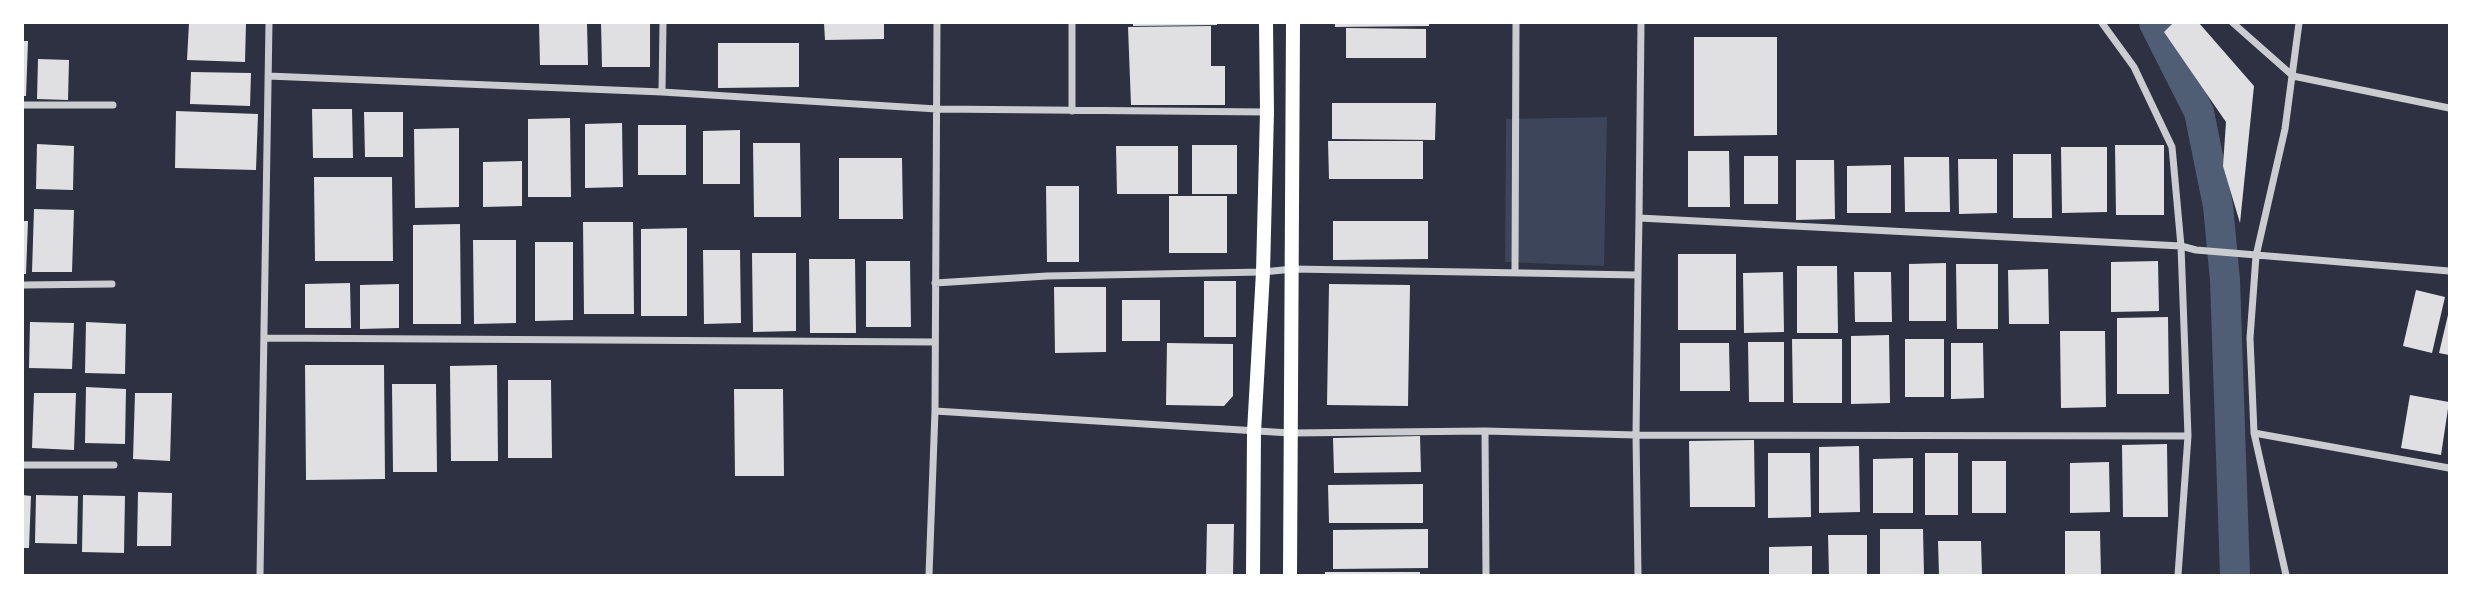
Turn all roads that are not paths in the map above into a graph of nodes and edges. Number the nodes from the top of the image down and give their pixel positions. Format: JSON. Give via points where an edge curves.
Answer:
{"nodes":[{"id":1,"x":269,"y":23,"type":"edge"},
{"id":2,"x":663,"y":23,"type":"edge"},
{"id":3,"x":937,"y":23,"type":"edge"},
{"id":4,"x":1072,"y":23,"type":"edge"},
{"id":5,"x":1266,"y":23,"type":"edge"},
{"id":6,"x":1293,"y":23,"type":"edge"},
{"id":7,"x":1516,"y":23,"type":"edge"},
{"id":8,"x":1641,"y":23,"type":"edge"},
{"id":9,"x":2102,"y":23,"type":"edge"},
{"id":10,"x":2233,"y":23,"type":"edge"},
{"id":11,"x":2299,"y":23,"type":"edge"},
{"id":12,"x":268,"y":75,"type":"junction"},
{"id":13,"x":2293,"y":76,"type":"junction"},
{"id":14,"x":662,"y":92,"type":"junction"},
{"id":15,"x":23,"y":105,"type":"edge"},
{"id":16,"x":113,"y":105,"type":"dead end"},
{"id":17,"x":2449,"y":108,"type":"edge"},
{"id":18,"x":937,"y":109,"type":"junction"},
{"id":19,"x":1072,"y":111,"type":"junction"},
{"id":20,"x":1267,"y":112,"type":"junction"},
{"id":21,"x":1639,"y":218,"type":"junction"},
{"id":22,"x":2181,"y":246,"type":"junction"},
{"id":23,"x":2256,"y":256,"type":"junction"},
{"id":24,"x":1293,"y":269,"type":"junction"},
{"id":25,"x":2449,"y":271,"type":"edge"},
{"id":26,"x":1263,"y":272,"type":"junction"},
{"id":27,"x":1515,"y":272,"type":"junction"},
{"id":28,"x":1639,"y":275,"type":"junction"},
{"id":29,"x":112,"y":284,"type":"dead end"},
{"id":30,"x":935,"y":284,"type":"junction"},
{"id":31,"x":23,"y":285,"type":"edge"},
{"id":32,"x":264,"y":338,"type":"junction"},
{"id":33,"x":935,"y":342,"type":"junction"},
{"id":34,"x":934,"y":411,"type":"junction"},
{"id":35,"x":1485,"y":431,"type":"junction"},
{"id":36,"x":1254,"y":432,"type":"junction"},
{"id":37,"x":1290,"y":433,"type":"junction"},
{"id":38,"x":2254,"y":433,"type":"junction"},
{"id":39,"x":1636,"y":435,"type":"junction"},
{"id":40,"x":2188,"y":436,"type":"junction"},
{"id":41,"x":23,"y":465,"type":"edge"},
{"id":42,"x":114,"y":465,"type":"dead end"},
{"id":43,"x":2449,"y":468,"type":"edge"},
{"id":44,"x":260,"y":575,"type":"edge"},
{"id":45,"x":929,"y":575,"type":"edge"},
{"id":46,"x":1253,"y":575,"type":"edge"},
{"id":47,"x":1290,"y":575,"type":"edge"},
{"id":48,"x":1486,"y":575,"type":"edge"},
{"id":49,"x":1638,"y":575,"type":"edge"},
{"id":50,"x":2178,"y":575,"type":"edge"},
{"id":51,"x":2286,"y":575,"type":"edge"}],
"edges":[{"from":1,"to":12,"type":"street"},
{"from":2,"to":14,"type":"street"},
{"from":3,"to":18,"type":"street"},
{"from":4,"to":19,"type":"street"},
{"from":5,"to":20,"type":"main road"},
{"from":6,"to":24,"type":"main road"},
{"from":7,"to":27,"type":"street"},
{"from":8,"to":21,"type":"street"},
{"from":9,"to":22,"type":"street","via":[[2134,67],[2172,147]]},
{"from":10,"to":13,"type":"street"},
{"from":11,"to":13,"type":"street"},
{"from":12,"to":14,"type":"street"},
{"from":12,"to":32,"type":"street"},
{"from":13,"to":17,"type":"street"},
{"from":13,"to":23,"type":"street"},
{"from":14,"to":18,"type":"street"},
{"from":15,"to":16,"type":"street"},
{"from":18,"to":19,"type":"street"},
{"from":18,"to":30,"type":"street"},
{"from":19,"to":20,"type":"street"},
{"from":20,"to":26,"type":"main road"},
{"from":21,"to":22,"type":"street"},
{"from":21,"to":28,"type":"street"},
{"from":22,"to":23,"type":"street"},
{"from":22,"to":40,"type":"street"},
{"from":23,"to":25,"type":"street"},
{"from":23,"to":38,"type":"street","via":[[2250,338]]},
{"from":24,"to":26,"type":"street"},
{"from":24,"to":27,"type":"street"},
{"from":24,"to":37,"type":"main road"},
{"from":26,"to":30,"type":"street","via":[[1047,276]]},
{"from":26,"to":36,"type":"main road"},
{"from":27,"to":28,"type":"street"},
{"from":28,"to":39,"type":"street"},
{"from":29,"to":31,"type":"street"},
{"from":30,"to":33,"type":"street"},
{"from":32,"to":33,"type":"street"},
{"from":32,"to":44,"type":"street"},
{"from":33,"to":34,"type":"street"},
{"from":34,"to":36,"type":"street"},
{"from":34,"to":45,"type":"street"},
{"from":35,"to":37,"type":"street"},
{"from":35,"to":39,"type":"street"},
{"from":35,"to":48,"type":"street"},
{"from":36,"to":37,"type":"street"},
{"from":36,"to":46,"type":"main road"},
{"from":37,"to":47,"type":"main road"},
{"from":38,"to":43,"type":"street"},
{"from":38,"to":51,"type":"street"},
{"from":39,"to":40,"type":"street"},
{"from":39,"to":49,"type":"street"},
{"from":40,"to":50,"type":"street"},
{"from":41,"to":42,"type":"street"}]}
